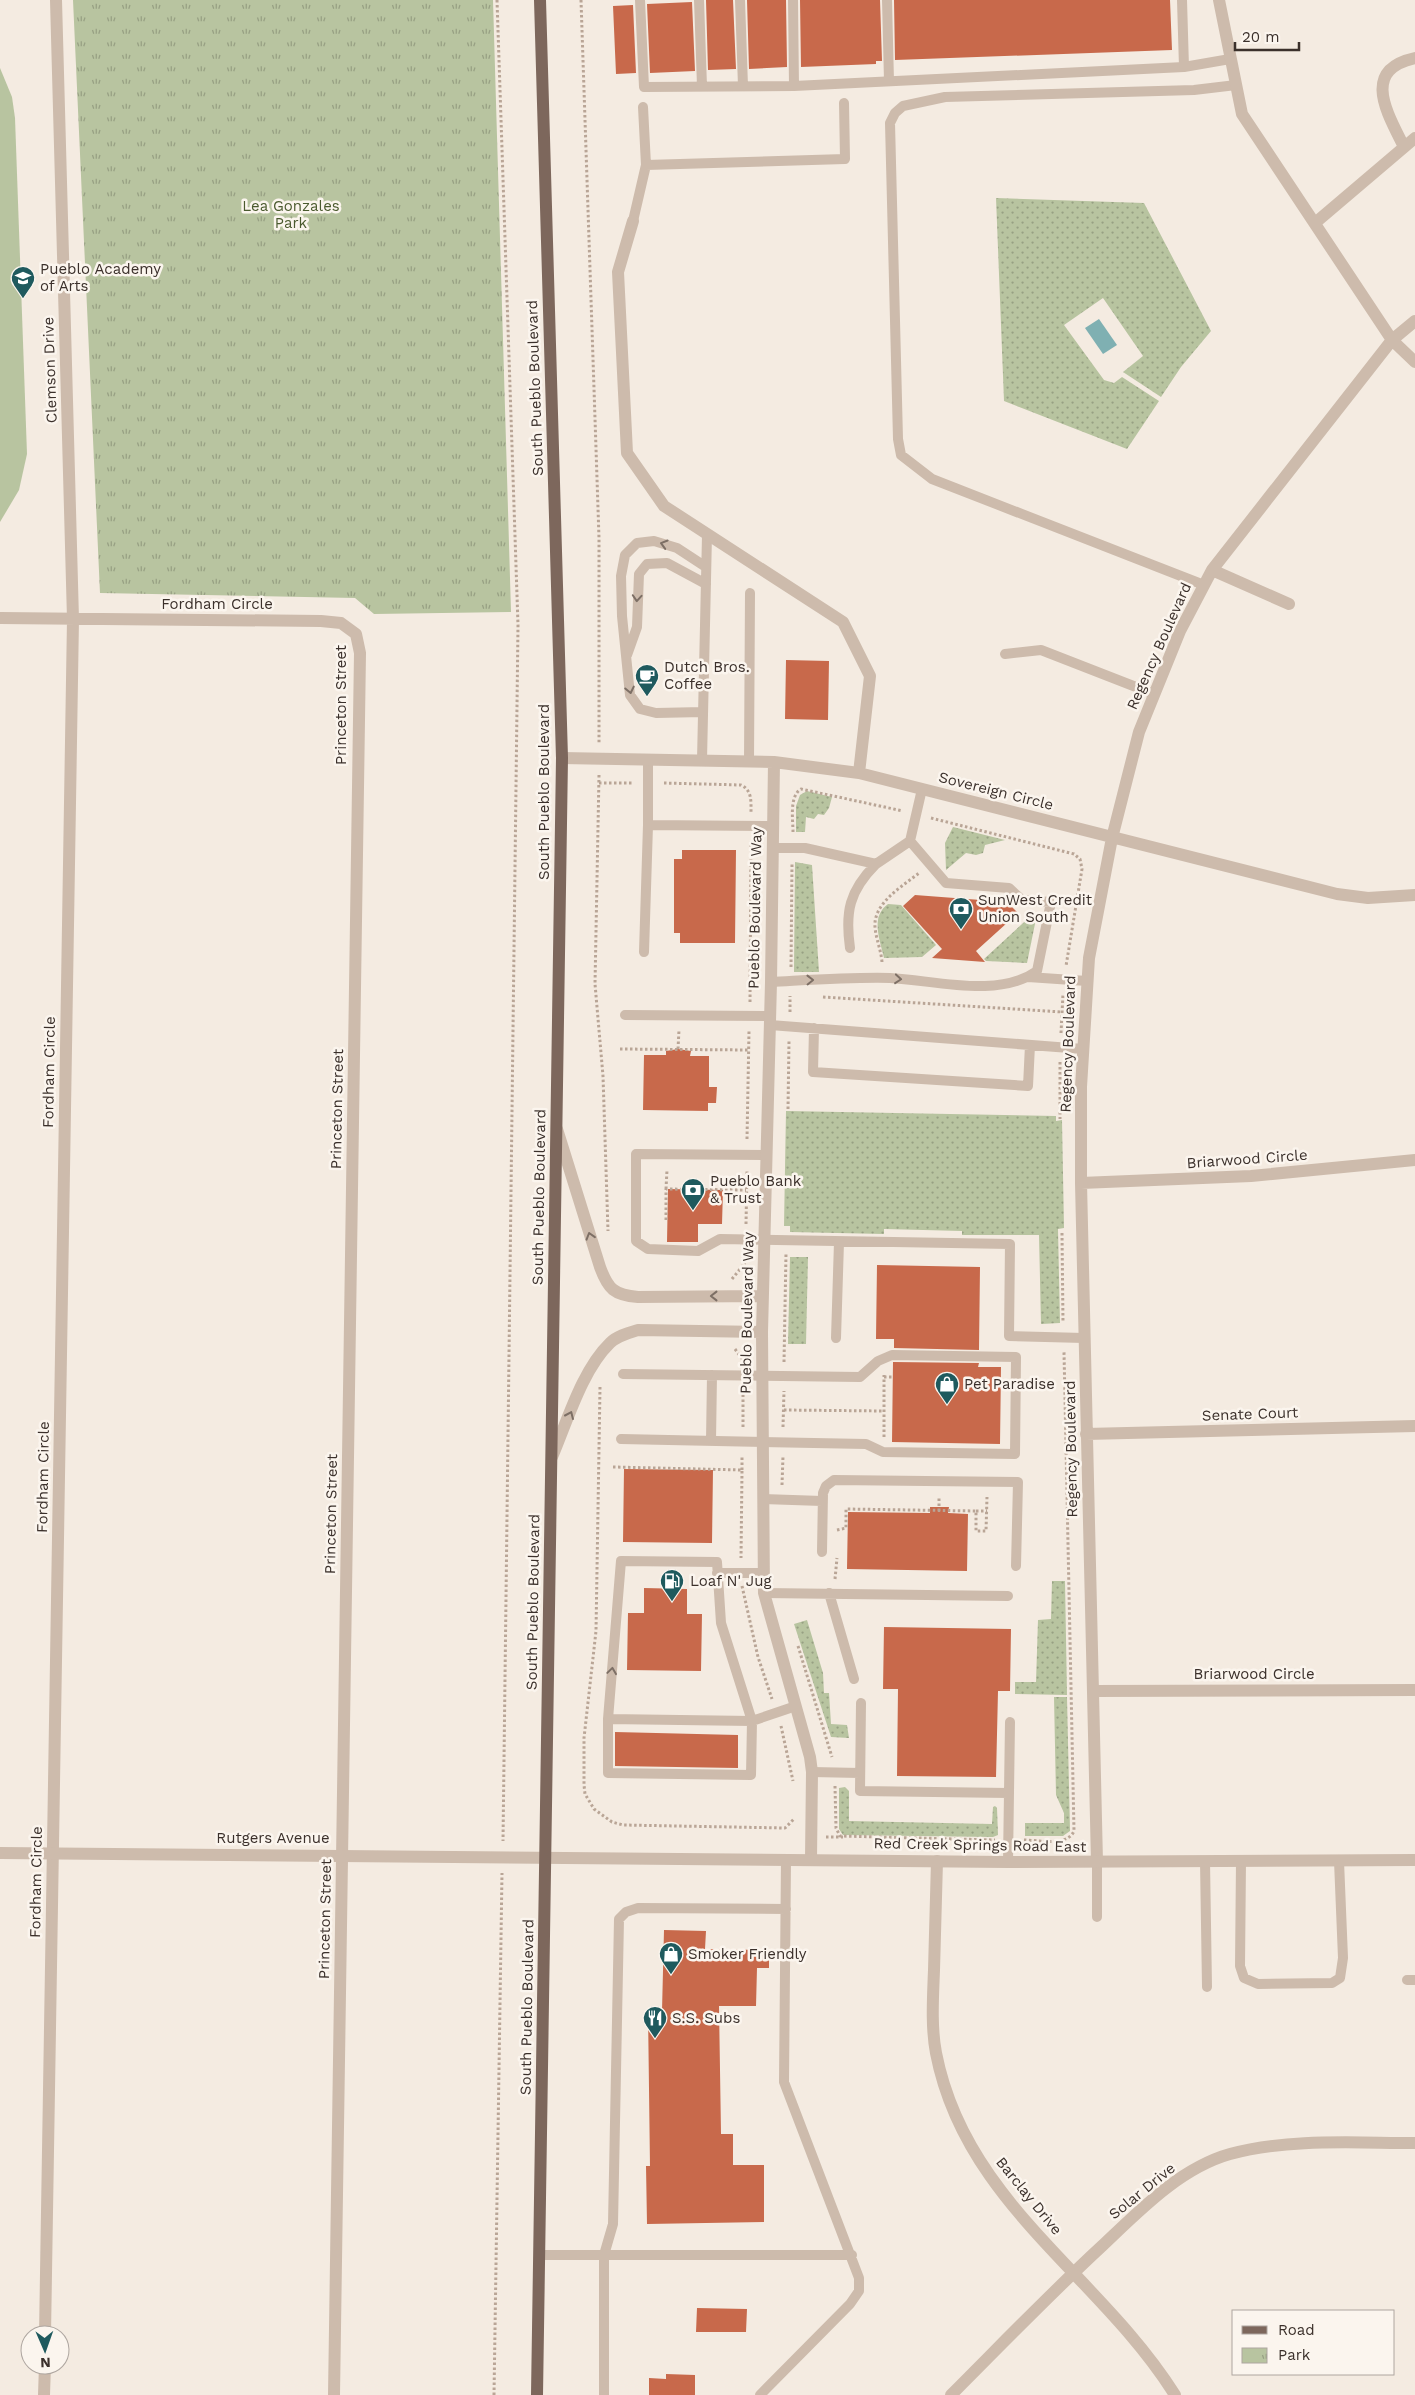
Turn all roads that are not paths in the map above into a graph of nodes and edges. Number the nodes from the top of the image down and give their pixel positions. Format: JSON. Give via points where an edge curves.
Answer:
{"nodes":[{"id":1,"x":56,"y":0,"type":"edge"},
{"id":2,"x":540,"y":0,"type":"edge"},
{"id":3,"x":640,"y":0,"type":"edge"},
{"id":4,"x":699,"y":0,"type":"edge"},
{"id":5,"x":740,"y":0,"type":"edge"},
{"id":6,"x":793,"y":0,"type":"edge"},
{"id":7,"x":887,"y":0,"type":"edge"},
{"id":8,"x":1182,"y":0,"type":"edge"},
{"id":9,"x":1219,"y":0,"type":"edge"},
{"id":10,"x":1415,"y":58,"type":"edge"},
{"id":11,"x":1230,"y":59,"type":"junction"},
{"id":12,"x":1184,"y":67,"type":"junction"},
{"id":13,"x":889,"y":81,"type":"junction"},
{"id":14,"x":1236,"y":85,"type":"junction"},
{"id":15,"x":702,"y":86,"type":"junction"},
{"id":16,"x":743,"y":86,"type":"junction"},
{"id":17,"x":794,"y":86,"type":"junction"},
{"id":18,"x":844,"y":103,"type":"dead end"},
{"id":19,"x":643,"y":107,"type":"dead end"},
{"id":20,"x":1415,"y":138,"type":"edge"},
{"id":21,"x":1404,"y":147,"type":"junction"},
{"id":22,"x":646,"y":165,"type":"junction"},
{"id":23,"x":633,"y":221,"type":"joint"},
{"id":24,"x":1315,"y":223,"type":"junction"},
{"id":25,"x":1415,"y":321,"type":"edge"},
{"id":26,"x":1392,"y":340,"type":"junction"},
{"id":27,"x":1415,"y":362,"type":"edge"},
{"id":28,"x":707,"y":535,"type":"junction"},
{"id":29,"x":706,"y":567,"type":"junction"},
{"id":30,"x":1212,"y":570,"type":"junction"},
{"id":31,"x":706,"y":584,"type":"junction"},
{"id":32,"x":1204,"y":584,"type":"junction"},
{"id":33,"x":750,"y":593,"type":"dead end"},
{"id":34,"x":1289,"y":604,"type":"dead end"},
{"id":35,"x":0,"y":618,"type":"edge"},
{"id":36,"x":73,"y":619,"type":"junction"},
{"id":37,"x":356,"y":634,"type":"joint"},
{"id":38,"x":1005,"y":654,"type":"dead end"},
{"id":39,"x":626,"y":659,"type":"junction"},
{"id":40,"x":1154,"y":694,"type":"junction"},
{"id":41,"x":703,"y":712,"type":"junction"},
{"id":42,"x":562,"y":758,"type":"junction"},
{"id":43,"x":648,"y":759,"type":"junction"},
{"id":44,"x":702,"y":760,"type":"junction"},
{"id":45,"x":749,"y":761,"type":"junction"},
{"id":46,"x":774,"y":762,"type":"junction"},
{"id":47,"x":859,"y":773,"type":"junction"},
{"id":48,"x":922,"y":789,"type":"junction"},
{"id":49,"x":648,"y":825,"type":"junction"},
{"id":50,"x":773,"y":826,"type":"junction"},
{"id":51,"x":1112,"y":838,"type":"junction"},
{"id":52,"x":910,"y":841,"type":"junction"},
{"id":53,"x":772,"y":848,"type":"junction"},
{"id":54,"x":876,"y":864,"type":"junction"},
{"id":55,"x":1415,"y":894,"type":"edge"},
{"id":56,"x":850,"y":948,"type":"dead end"},
{"id":57,"x":644,"y":952,"type":"dead end"},
{"id":58,"x":1028,"y":977,"type":"junction"},
{"id":59,"x":1087,"y":981,"type":"junction"},
{"id":60,"x":771,"y":982,"type":"junction"},
{"id":61,"x":625,"y":1014,"type":"dead end"},
{"id":62,"x":770,"y":1020,"type":"junction"},
{"id":63,"x":814,"y":1028,"type":"junction"},
{"id":64,"x":1030,"y":1045,"type":"junction"},
{"id":65,"x":1083,"y":1049,"type":"junction"},
{"id":66,"x":556,"y":1126,"type":"junction"},
{"id":67,"x":766,"y":1155,"type":"junction"},
{"id":68,"x":1415,"y":1160,"type":"edge"},
{"id":69,"x":1081,"y":1183,"type":"junction"},
{"id":70,"x":764,"y":1240,"type":"junction"},
{"id":71,"x":839,"y":1242,"type":"junction"},
{"id":72,"x":762,"y":1296,"type":"junction"},
{"id":73,"x":762,"y":1332,"type":"junction"},
{"id":74,"x":836,"y":1338,"type":"dead end"},
{"id":75,"x":1084,"y":1338,"type":"junction"},
{"id":76,"x":623,"y":1374,"type":"dead end"},
{"id":77,"x":712,"y":1375,"type":"junction"},
{"id":78,"x":762,"y":1375,"type":"junction"},
{"id":79,"x":1415,"y":1426,"type":"edge"},
{"id":80,"x":1086,"y":1434,"type":"junction"},
{"id":81,"x":621,"y":1439,"type":"dead end"},
{"id":82,"x":711,"y":1441,"type":"junction"},
{"id":83,"x":763,"y":1442,"type":"junction"},
{"id":84,"x":550,"y":1459,"type":"junction"},
{"id":85,"x":763,"y":1499,"type":"junction"},
{"id":86,"x":822,"y":1500,"type":"junction"},
{"id":87,"x":822,"y":1552,"type":"dead end"},
{"id":88,"x":1016,"y":1566,"type":"dead end"},
{"id":89,"x":717,"y":1573,"type":"junction"},
{"id":90,"x":764,"y":1573,"type":"junction"},
{"id":91,"x":829,"y":1592,"type":"junction"},
{"id":92,"x":764,"y":1593,"type":"junction"},
{"id":93,"x":1008,"y":1596,"type":"dead end"},
{"id":94,"x":854,"y":1679,"type":"dead end"},
{"id":95,"x":1415,"y":1690,"type":"edge"},
{"id":96,"x":1093,"y":1691,"type":"junction"},
{"id":97,"x":861,"y":1703,"type":"dead end"},
{"id":98,"x":796,"y":1706,"type":"junction"},
{"id":99,"x":608,"y":1719,"type":"junction"},
{"id":100,"x":752,"y":1720,"type":"junction"},
{"id":101,"x":1010,"y":1722,"type":"dead end"},
{"id":102,"x":812,"y":1772,"type":"junction"},
{"id":103,"x":860,"y":1773,"type":"junction"},
{"id":104,"x":1009,"y":1792,"type":"junction"},
{"id":105,"x":0,"y":1852,"type":"edge"},
{"id":106,"x":53,"y":1853,"type":"junction"},
{"id":107,"x":342,"y":1855,"type":"junction"},
{"id":108,"x":545,"y":1856,"type":"junction"},
{"id":109,"x":786,"y":1859,"type":"junction"},
{"id":110,"x":811,"y":1859,"type":"junction"},
{"id":111,"x":1339,"y":1860,"type":"junction"},
{"id":112,"x":1415,"y":1860,"type":"edge"},
{"id":113,"x":937,"y":1861,"type":"junction"},
{"id":114,"x":1205,"y":1861,"type":"junction"},
{"id":115,"x":1241,"y":1861,"type":"junction"},
{"id":116,"x":1008,"y":1862,"type":"junction"},
{"id":117,"x":1096,"y":1862,"type":"junction"},
{"id":118,"x":786,"y":1909,"type":"junction"},
{"id":119,"x":1097,"y":1917,"type":"dead end"},
{"id":120,"x":1207,"y":1987,"type":"dead end"},
{"id":121,"x":1415,"y":2143,"type":"edge"},
{"id":122,"x":539,"y":2255,"type":"junction"},
{"id":123,"x":604,"y":2255,"type":"junction"},
{"id":124,"x":852,"y":2255,"type":"junction"},
{"id":125,"x":1073,"y":2273,"type":"junction"},
{"id":126,"x":45,"y":2325,"type":"edge"},
{"id":127,"x":45,"y":2375,"type":"edge"},
{"id":128,"x":44,"y":2395,"type":"edge"},
{"id":129,"x":334,"y":2395,"type":"edge"},
{"id":130,"x":537,"y":2395,"type":"edge"},
{"id":131,"x":604,"y":2395,"type":"edge"},
{"id":132,"x":760,"y":2395,"type":"edge"},
{"id":133,"x":951,"y":2395,"type":"edge"},
{"id":134,"x":1175,"y":2395,"type":"edge"}],
"edges":[{"from":1,"to":36,"type":"street","name":"Clemson Drive"},
{"from":2,"to":42,"type":"main road","name":"South Pueblo Boulevard"},
{"from":3,"to":15,"type":"lane","via":[[644,87]]},
{"from":4,"to":15,"type":"lane"},
{"from":5,"to":16,"type":"lane"},
{"from":6,"to":17,"type":"lane"},
{"from":7,"to":13,"type":"lane"},
{"from":8,"to":12,"type":"lane"},
{"from":9,"to":11,"type":"street"},
{"from":10,"to":21,"type":"street","via":[[1393,65],[1382,83],[1383,105]]},
{"from":11,"to":12,"type":"lane"},
{"from":11,"to":14,"type":"street"},
{"from":12,"to":13,"type":"lane"},
{"from":13,"to":17,"type":"lane"},
{"from":14,"to":24,"type":"street","via":[[1242,114]]},
{"from":14,"to":32,"type":"lane","via":[[1194,90],[945,97],[902,106],[890,123],[901,455],[932,478]]},
{"from":15,"to":16,"type":"lane"},
{"from":16,"to":17,"type":"lane"},
{"from":18,"to":22,"type":"lane","via":[[846,160]]},
{"from":19,"to":22,"type":"lane"},
{"from":20,"to":21,"type":"street"},
{"from":21,"to":24,"type":"street"},
{"from":22,"to":23,"type":"lane"},
{"from":23,"to":28,"type":"street","via":[[618,272],[627,453],[664,506]]},
{"from":24,"to":26,"type":"street"},
{"from":25,"to":26,"type":"street","name":"Regency Boulevard"},
{"from":26,"to":27,"type":"street"},
{"from":26,"to":30,"type":"street","name":"Regency Boulevard"},
{"from":28,"to":29,"type":"lane"},
{"from":28,"to":47,"type":"street","via":[[843,622],[870,676]]},
{"from":29,"to":31,"type":"lane"},
{"from":29,"to":39,"type":"lane","one_way":true,"via":[[678,548],[654,541],[636,543],[625,555],[621,576]]},
{"from":30,"to":32,"type":"street","name":"Regency Boulevard"},
{"from":30,"to":34,"type":"street"},
{"from":31,"to":39,"type":"lane","one_way":true,"via":[[667,564],[647,564],[639,574],[637,626]]},
{"from":31,"to":41,"type":"lane"},
{"from":32,"to":40,"type":"street","name":"Regency Boulevard"},
{"from":33,"to":45,"type":"lane"},
{"from":35,"to":36,"type":"street","name":"Fordham Circle"},
{"from":36,"to":37,"type":"street","name":"Fordham Circle","via":[[321,621],[341,623]]},
{"from":36,"to":106,"type":"street","name":"Fordham Circle"},
{"from":37,"to":107,"type":"street","name":"Princeton Street","via":[[360,653]]},
{"from":38,"to":40,"type":"lane","via":[[1041,650]]},
{"from":39,"to":41,"type":"lane","one_way":true,"via":[[630,695],[640,710]]},
{"from":40,"to":51,"type":"street","name":"Regency Boulevard","via":[[1139,732]]},
{"from":41,"to":44,"type":"lane"},
{"from":42,"to":43,"type":"street","name":"Sovereign Circle"},
{"from":42,"to":66,"type":"main road","name":"South Pueblo Boulevard"},
{"from":43,"to":44,"type":"street","name":"Sovereign Circle"},
{"from":43,"to":49,"type":"lane"},
{"from":44,"to":45,"type":"street","name":"Sovereign Circle"},
{"from":45,"to":46,"type":"street","name":"Sovereign Circle"},
{"from":46,"to":47,"type":"street","name":"Sovereign Circle"},
{"from":46,"to":50,"type":"street","name":"Pueblo Boulevard Way"},
{"from":47,"to":48,"type":"street","name":"Sovereign Circle"},
{"from":48,"to":51,"type":"street","name":"Sovereign Circle"},
{"from":48,"to":52,"type":"lane"},
{"from":49,"to":50,"type":"lane"},
{"from":49,"to":57,"type":"lane"},
{"from":50,"to":53,"type":"street","name":"Pueblo Boulevard Way"},
{"from":51,"to":55,"type":"street","name":"Sovereign Circle","via":[[1337,894],[1368,898]]},
{"from":51,"to":59,"type":"street","name":"Regency Boulevard","via":[[1088,958]]},
{"from":52,"to":54,"type":"lane"},
{"from":52,"to":58,"type":"lane","via":[[946,882],[1009,888],[1022,900],[1051,902],[1041,960],[1036,971]]},
{"from":53,"to":54,"type":"lane","via":[[805,848]]},
{"from":53,"to":60,"type":"street","name":"Pueblo Boulevard Way"},
{"from":54,"to":56,"type":"lane","via":[[854,890],[848,920]]},
{"from":58,"to":59,"type":"lane"},
{"from":60,"to":58,"type":"lane","one_way":true,"via":[[882,978],[1001,986]]},
{"from":59,"to":65,"type":"street","name":"Regency Boulevard"},
{"from":60,"to":62,"type":"street","name":"Pueblo Boulevard Way"},
{"from":61,"to":62,"type":"lane"},
{"from":62,"to":63,"type":"lane"},
{"from":62,"to":67,"type":"street","name":"Pueblo Boulevard Way"},
{"from":63,"to":64,"type":"lane"},
{"from":63,"to":64,"type":"lane","via":[[813,1072],[1028,1086]]},
{"from":64,"to":65,"type":"lane"},
{"from":65,"to":69,"type":"street","name":"Regency Boulevard"},
{"from":72,"to":66,"type":"street","one_way":true,"via":[[638,1297],[623,1296],[614,1291],[606,1284],[600,1267]]},
{"from":66,"to":84,"type":"main road","name":"South Pueblo Boulevard"},
{"from":67,"to":70,"type":"street","name":"Pueblo Boulevard Way"},
{"from":67,"to":70,"type":"lane","via":[[636,1154],[634,1236],[640,1246],[648,1249],[698,1251],[720,1239]]},
{"from":68,"to":69,"type":"street","name":"Briarwood Circle","via":[[1251,1176]]},
{"from":69,"to":75,"type":"street","name":"Regency Boulevard"},
{"from":70,"to":71,"type":"lane"},
{"from":70,"to":72,"type":"street","name":"Pueblo Boulevard Way"},
{"from":71,"to":74,"type":"lane"},
{"from":71,"to":75,"type":"lane","via":[[1010,1244],[1009,1336]]},
{"from":72,"to":73,"type":"street","name":"Pueblo Boulevard Way"},
{"from":73,"to":78,"type":"street","name":"Pueblo Boulevard Way"},
{"from":84,"to":73,"type":"street","one_way":true,"via":[[588,1375],[611,1342],[624,1334],[638,1330]]},
{"from":75,"to":80,"type":"street","name":"Regency Boulevard"},
{"from":76,"to":77,"type":"lane"},
{"from":77,"to":78,"type":"lane"},
{"from":77,"to":82,"type":"lane"},
{"from":78,"to":83,"type":"street","name":"Pueblo Boulevard Way"},
{"from":78,"to":83,"type":"lane","via":[[860,1377],[884,1357],[892,1355],[1016,1357],[1015,1454],[883,1452],[866,1444]]},
{"from":79,"to":80,"type":"street","name":"Senate Court"},
{"from":80,"to":96,"type":"street","name":"Regency Boulevard"},
{"from":81,"to":82,"type":"lane"},
{"from":82,"to":83,"type":"lane"},
{"from":83,"to":85,"type":"street","name":"Pueblo Boulevard Way"},
{"from":84,"to":108,"type":"main road","name":"South Pueblo Boulevard"},
{"from":85,"to":86,"type":"lane"},
{"from":85,"to":90,"type":"street","name":"Pueblo Boulevard Way"},
{"from":86,"to":87,"type":"lane"},
{"from":86,"to":88,"type":"lane","via":[[826,1486],[841,1479],[1018,1482]]},
{"from":89,"to":90,"type":"lane"},
{"from":99,"to":89,"type":"lane","one_way":true,"via":[[621,1561],[717,1562]]},
{"from":89,"to":100,"type":"lane","via":[[721,1623]]},
{"from":90,"to":92,"type":"street","name":"Pueblo Boulevard Way"},
{"from":91,"to":92,"type":"lane"},
{"from":91,"to":93,"type":"lane"},
{"from":91,"to":94,"type":"lane"},
{"from":92,"to":98,"type":"street","name":"Pueblo Boulevard Way"},
{"from":95,"to":96,"type":"street","name":"Briarwood Circle"},
{"from":96,"to":117,"type":"street","name":"Regency Boulevard"},
{"from":97,"to":103,"type":"lane"},
{"from":98,"to":100,"type":"lane"},
{"from":98,"to":102,"type":"street","name":"Pueblo Boulevard Way"},
{"from":99,"to":100,"type":"lane"},
{"from":99,"to":100,"type":"lane","via":[[608,1773],[752,1776]]},
{"from":101,"to":104,"type":"lane"},
{"from":102,"to":103,"type":"lane"},
{"from":102,"to":110,"type":"street","name":"Pueblo Boulevard Way"},
{"from":103,"to":104,"type":"lane","via":[[860,1791]]},
{"from":104,"to":116,"type":"lane"},
{"from":105,"to":106,"type":"street","name":"Rutgers Avenue"},
{"from":106,"to":107,"type":"street","name":"Rutgers Avenue"},
{"from":106,"to":126,"type":"street","name":"Fordham Circle"},
{"from":107,"to":108,"type":"street","name":"Rutgers Avenue"},
{"from":107,"to":129,"type":"street","name":"Princeton Street"},
{"from":108,"to":109,"type":"street","name":"Red Creek Springs Road East"},
{"from":108,"to":122,"type":"main road","name":"South Pueblo Boulevard"},
{"from":109,"to":110,"type":"street","name":"Red Creek Springs Road East"},
{"from":109,"to":118,"type":"lane"},
{"from":110,"to":113,"type":"street","name":"Red Creek Springs Road East"},
{"from":111,"to":112,"type":"street","name":"Red Creek Springs Road East"},
{"from":111,"to":115,"type":"street","name":"Red Creek Springs Road East"},
{"from":111,"to":115,"type":"lane","via":[[1340,1978],[1332,1983],[1268,1984],[1244,1978],[1240,1966]]},
{"from":113,"to":116,"type":"street","name":"Red Creek Springs Road East"},
{"from":113,"to":125,"type":"street","name":"Barclay Drive","via":[[933,2002],[936,2052],[948,2099],[969,2143],[993,2182]]},
{"from":114,"to":115,"type":"street","name":"Red Creek Springs Road East"},
{"from":114,"to":117,"type":"street","name":"Red Creek Springs Road East"},
{"from":114,"to":120,"type":"lane"},
{"from":116,"to":117,"type":"street","name":"Red Creek Springs Road East"},
{"from":117,"to":119,"type":"lane"},
{"from":118,"to":123,"type":"lane","via":[[638,1908],[626,1912],[619,1919],[613,2224]]},
{"from":118,"to":124,"type":"lane","via":[[784,2082]]},
{"from":121,"to":125,"type":"street","name":"Solar Drive","via":[[1288,2143],[1229,2154],[1193,2171],[1149,2202]]},
{"from":122,"to":123,"type":"lane"},
{"from":122,"to":130,"type":"main road","name":"South Pueblo Boulevard"},
{"from":123,"to":124,"type":"lane"},
{"from":123,"to":131,"type":"lane"},
{"from":124,"to":132,"type":"lane","via":[[859,2291]]},
{"from":125,"to":133,"type":"street","name":"Solar Drive"},
{"from":125,"to":134,"type":"street","name":"Barclay Drive","via":[[1149,2356]]},
{"from":127,"to":128,"type":"street"}]}
